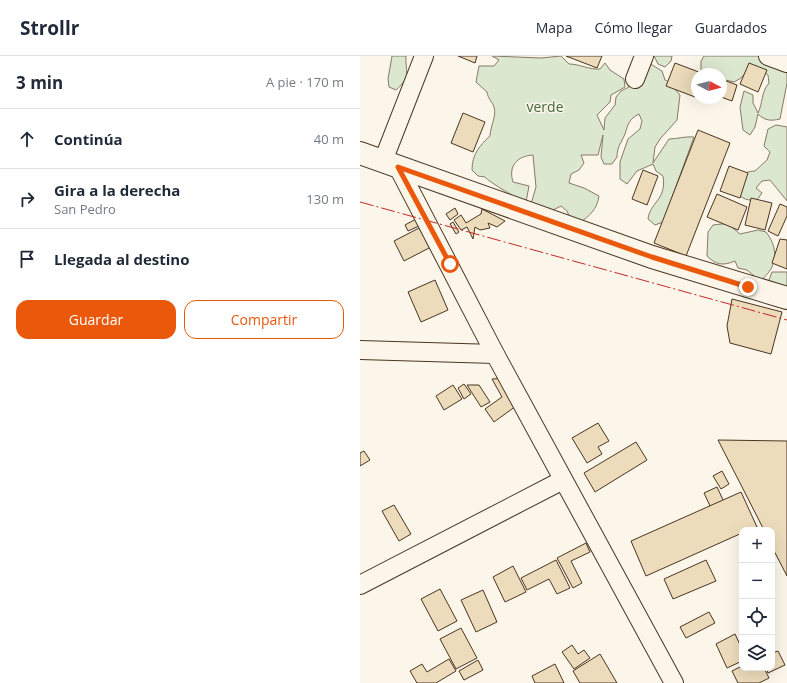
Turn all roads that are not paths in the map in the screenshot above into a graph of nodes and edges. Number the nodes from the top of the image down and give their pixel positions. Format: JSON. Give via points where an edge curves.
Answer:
{"nodes":[{"id":1,"x":424,"y":56,"type":"edge"},
{"id":2,"x":644,"y":56,"type":"edge"},
{"id":3,"x":768,"y":56,"type":"edge"},
{"id":4,"x":787,"y":64,"type":"edge"},
{"id":5,"x":635,"y":79,"type":"dead end"},
{"id":6,"x":360,"y":153,"type":"edge"},
{"id":7,"x":391,"y":164,"type":"junction"},
{"id":8,"x":787,"y":298,"type":"edge"},
{"id":9,"x":360,"y":350,"type":"edge"},
{"id":10,"x":495,"y":354,"type":"junction"},
{"id":11,"x":563,"y":480,"type":"junction"},
{"id":12,"x":360,"y":585,"type":"edge"},
{"id":13,"x":674,"y":683,"type":"edge"}],
"edges":[{"from":1,"to":7,"type":"street"},
{"from":2,"to":5,"type":"street"},
{"from":3,"to":4,"type":"street"},
{"from":6,"to":7,"type":"main road"},
{"from":7,"to":8,"type":"main road","via":[[652,257]]},
{"from":7,"to":10,"type":"street"},
{"from":9,"to":10,"type":"street"},
{"from":10,"to":11,"type":"street"},
{"from":11,"to":12,"type":"street"},
{"from":11,"to":13,"type":"street"}]}
